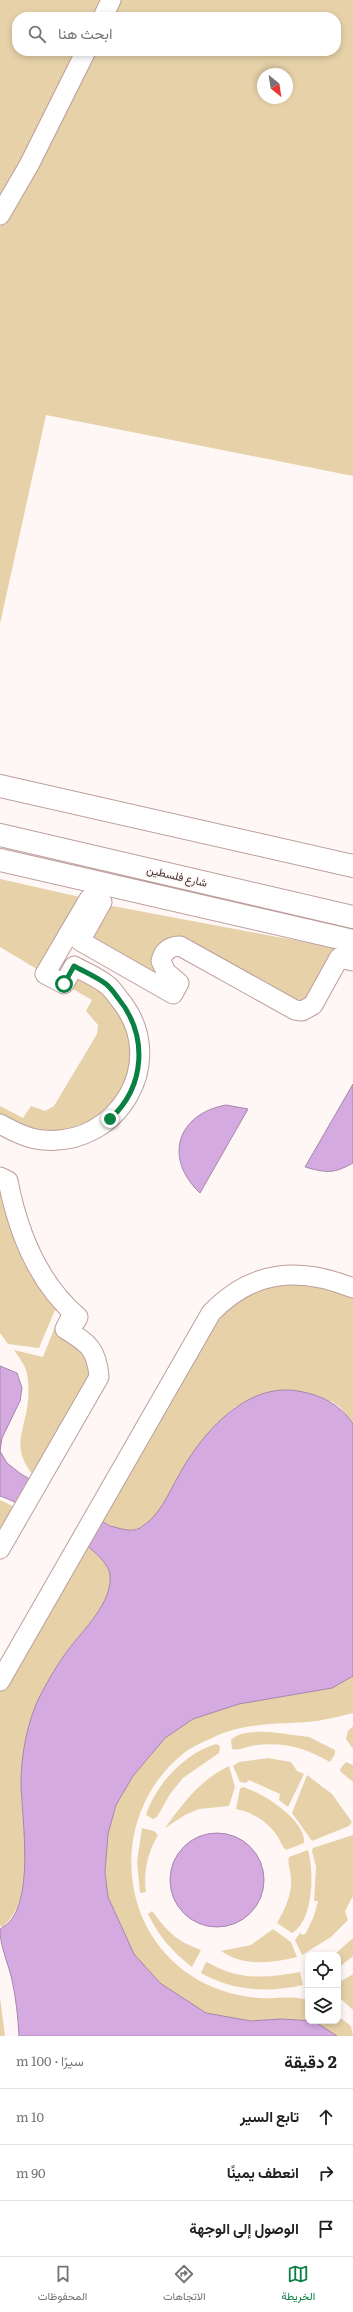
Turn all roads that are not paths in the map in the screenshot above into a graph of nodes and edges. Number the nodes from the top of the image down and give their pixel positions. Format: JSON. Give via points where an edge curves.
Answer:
{"nodes":[{"id":1,"x":111,"y":0,"type":"edge"},
{"id":2,"x":105,"y":12,"type":"edge"},
{"id":3,"x":84,"y":56,"type":"edge"},
{"id":4,"x":0,"y":215,"type":"edge"},
{"id":5,"x":0,"y":786,"type":"edge"},
{"id":6,"x":0,"y":835,"type":"edge"},
{"id":7,"x":0,"y":860,"type":"edge"},
{"id":8,"x":353,"y":866,"type":"edge"},
{"id":9,"x":332,"y":912,"type":"junction"},
{"id":10,"x":353,"y":917,"type":"edge"},
{"id":11,"x":353,"y":935,"type":"edge"},
{"id":12,"x":353,"y":941,"type":"edge"},
{"id":13,"x":353,"y":961,"type":"edge"},
{"id":14,"x":0,"y":1124,"type":"edge"},
{"id":15,"x":0,"y":1177,"type":"edge"},
{"id":16,"x":353,"y":1288,"type":"edge"},
{"id":17,"x":0,"y":1549,"type":"edge"},
{"id":18,"x":0,"y":1681,"type":"edge"}],
"edges":[{"from":1,"to":2,"type":"street"},
{"from":3,"to":4,"type":"street","via":[[29,165]]},
{"from":5,"to":8,"type":"main road"},
{"from":6,"to":9,"type":"main road","name":"شارع فلسطين"},
{"from":7,"to":12,"type":"main road"},
{"from":9,"to":10,"type":"main road","name":"شارع فلسطين"},
{"from":9,"to":11,"type":"main road"},
{"from":13,"to":14,"type":"street","via":[[339,958],[313,1005],[302,1011],[295,1010],[180,946],[175,946],[165,952],[161,961],[166,972],[179,983],[174,994],[80,941],[102,902],[89,899],[45,974],[64,984],[74,966],[107,984],[126,1008],[137,1030],[140,1056],[131,1092],[110,1119],[76,1138],[41,1140],[20,1134]]},
{"from":15,"to":17,"type":"street","via":[[8,1181],[21,1231],[38,1267],[54,1291],[78,1317],[76,1321],[71,1317],[65,1329],[92,1349],[98,1364],[99,1377]]},
{"from":16,"to":18,"type":"street","via":[[330,1279],[298,1273],[272,1277],[246,1286],[226,1298],[211,1313]]}]}
